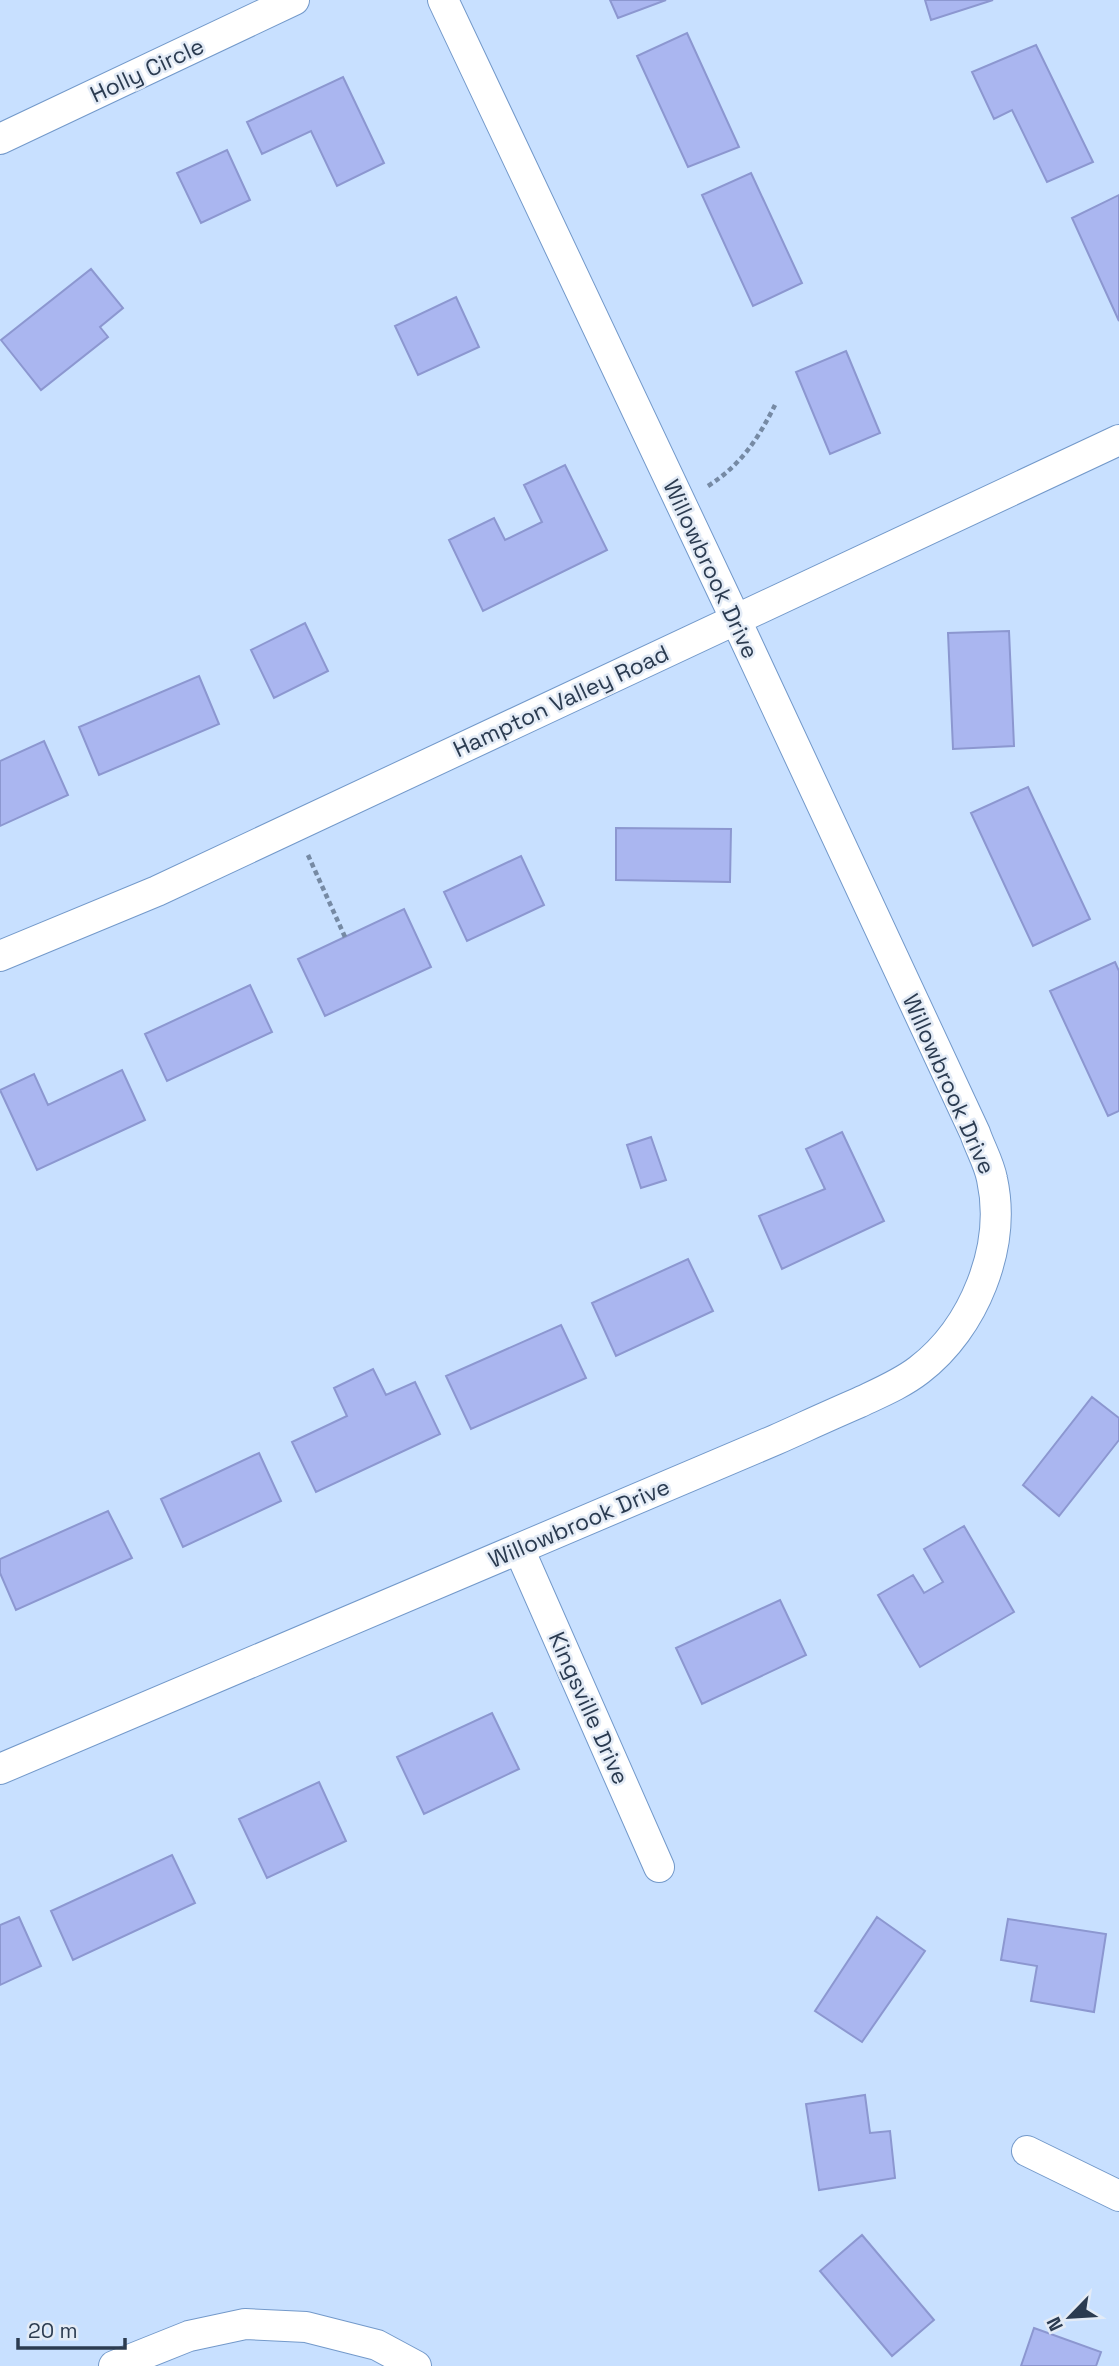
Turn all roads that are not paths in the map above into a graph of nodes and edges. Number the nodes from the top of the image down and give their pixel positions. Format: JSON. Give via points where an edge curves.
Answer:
{"nodes":[{"id":1,"x":294,"y":0,"type":"edge"},
{"id":2,"x":443,"y":0,"type":"edge"},
{"id":3,"x":0,"y":139,"type":"edge"},
{"id":4,"x":1119,"y":440,"type":"edge"},
{"id":5,"x":735,"y":618,"type":"junction"},
{"id":6,"x":0,"y":956,"type":"edge"},
{"id":7,"x":519,"y":1549,"type":"junction"},
{"id":8,"x":0,"y":1769,"type":"edge"},
{"id":9,"x":659,"y":1867,"type":"dead end"},
{"id":10,"x":1027,"y":2151,"type":"dead end"},
{"id":11,"x":1119,"y":2196,"type":"edge"},
{"id":12,"x":114,"y":2366,"type":"edge"},
{"id":13,"x":416,"y":2366,"type":"edge"}],
"edges":[{"from":1,"to":3,"type":"street","name":"Holly Circle"},
{"from":2,"to":5,"type":"street","name":"Willowbrook Drive"},
{"from":4,"to":5,"type":"street","name":"Hampton Valley Road"},
{"from":5,"to":6,"type":"street","name":"Hampton Valley Road","via":[[157,891]]},
{"from":5,"to":7,"type":"street","name":"Willowbrook Drive","via":[[975,1133],[992,1179],[995,1219],[990,1257],[965,1321],[919,1371],[892,1387]]},
{"from":7,"to":8,"type":"street","name":"Willowbrook Drive"},
{"from":7,"to":9,"type":"street","name":"Kingsville Drive"},
{"from":10,"to":11,"type":"street"},
{"from":12,"to":13,"type":"street","via":[[189,2336],[245,2324],[306,2327],[377,2345]]}]}
